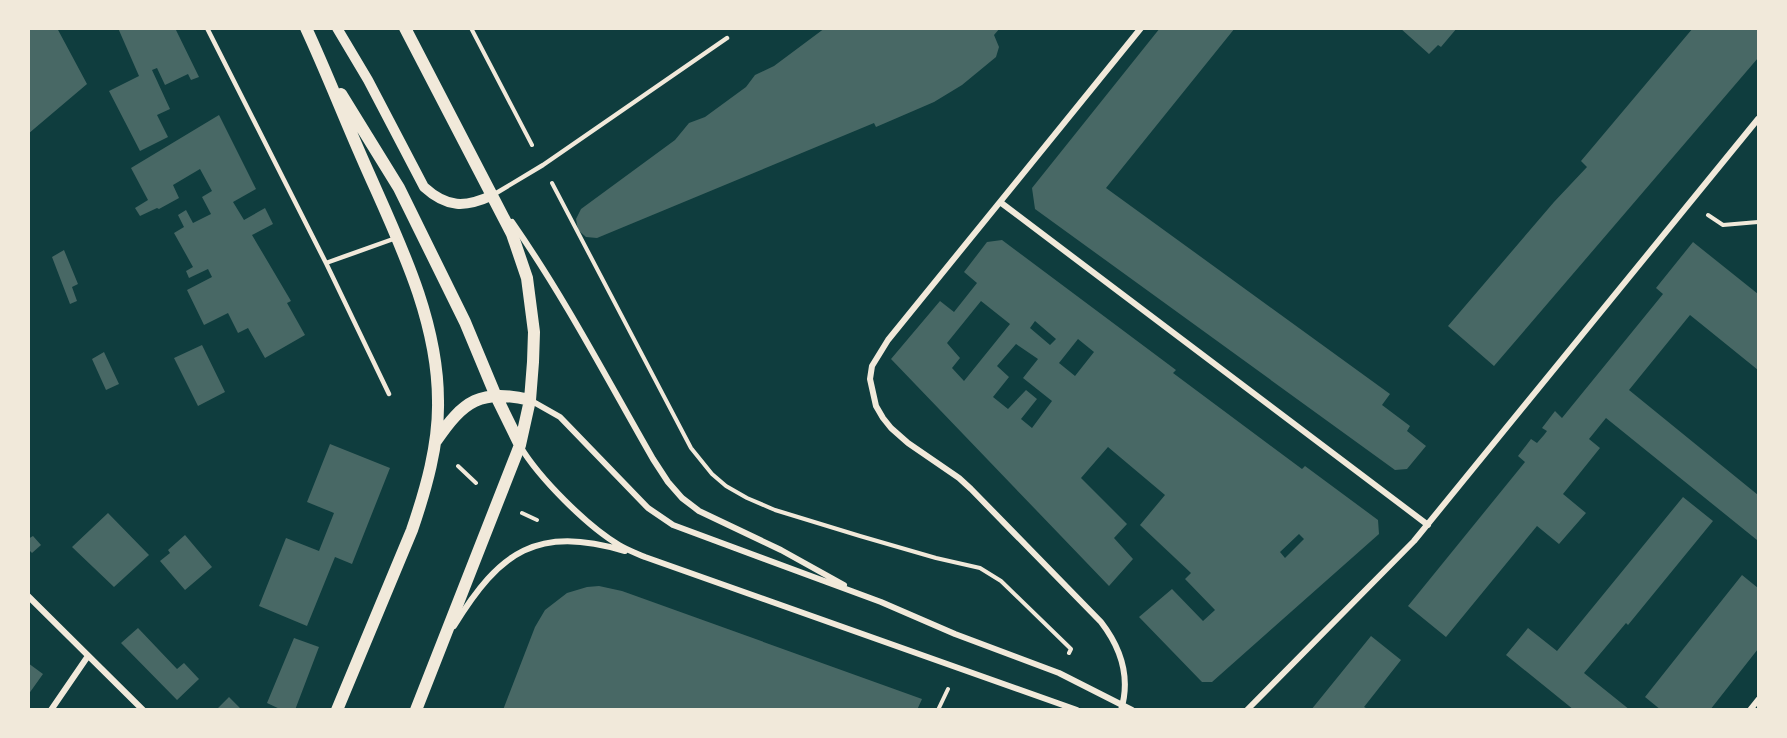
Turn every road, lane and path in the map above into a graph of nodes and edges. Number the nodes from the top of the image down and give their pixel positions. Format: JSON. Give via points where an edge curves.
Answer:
{"nodes":[{"id":1,"x":207,"y":28,"type":"edge"},
{"id":2,"x":306,"y":28,"type":"edge"},
{"id":3,"x":337,"y":28,"type":"edge"},
{"id":4,"x":405,"y":28,"type":"edge"},
{"id":5,"x":1141,"y":28,"type":"edge"},
{"id":6,"x":727,"y":38,"type":"dead end"},
{"id":7,"x":324,"y":68,"type":"junction"},
{"id":8,"x":1758,"y":119,"type":"edge"},
{"id":9,"x":493,"y":195,"type":"junction"},
{"id":10,"x":1000,"y":202,"type":"junction"},
{"id":11,"x":1690,"y":203,"type":"junction"},
{"id":12,"x":1758,"y":222,"type":"edge"},
{"id":13,"x":396,"y":238,"type":"junction"},
{"id":14,"x":326,"y":263,"type":"junction"},
{"id":15,"x":632,"y":338,"type":"dead end"},
{"id":16,"x":389,"y":394,"type":"dead end"},
{"id":17,"x":495,"y":394,"type":"junction"},
{"id":18,"x":530,"y":400,"type":"junction"},
{"id":19,"x":434,"y":445,"type":"junction"},
{"id":20,"x":520,"y":445,"type":"junction"},
{"id":21,"x":498,"y":502,"type":"junction"},
{"id":22,"x":1428,"y":525,"type":"junction"},
{"id":23,"x":548,"y":542,"type":"junction"},
{"id":24,"x":645,"y":557,"type":"junction"},
{"id":25,"x":858,"y":593,"type":"junction"},
{"id":26,"x":28,"y":596,"type":"edge"},
{"id":27,"x":88,"y":656,"type":"junction"},
{"id":28,"x":436,"y":658,"type":"junction"},
{"id":29,"x":1059,"y":673,"type":"junction"},
{"id":30,"x":1758,"y":700,"type":"edge"},
{"id":31,"x":1122,"y":707,"type":"edge"},
{"id":32,"x":51,"y":710,"type":"edge"},
{"id":33,"x":143,"y":710,"type":"edge"},
{"id":34,"x":337,"y":710,"type":"edge"},
{"id":35,"x":416,"y":710,"type":"edge"},
{"id":36,"x":1077,"y":710,"type":"edge"},
{"id":37,"x":1132,"y":710,"type":"edge"},
{"id":38,"x":1247,"y":710,"type":"edge"},
{"id":39,"x":1750,"y":710,"type":"edge"}],
"edges":[{"from":1,"to":14,"type":"lane"},
{"from":2,"to":7,"type":"main road"},
{"from":3,"to":9,"type":"street","via":[[424,187],[433,196],[461,205]]},
{"from":4,"to":9,"type":"main road"},
{"from":5,"to":10,"type":"street"},
{"from":6,"to":9,"type":"lane","via":[[551,160]]},
{"from":7,"to":13,"type":"main road"},
{"from":7,"to":17,"type":"main road","via":[[399,188],[465,322]]},
{"from":8,"to":11,"type":"street"},
{"from":9,"to":18,"type":"main road","via":[[527,278],[534,332]]},
{"from":9,"to":25,"type":"street","via":[[569,310],[653,459],[682,498],[699,511]]},
{"from":10,"to":22,"type":"street"},
{"from":10,"to":31,"type":"street","via":[[879,353],[870,379],[876,406],[882,418],[908,443],[971,489],[1101,622],[1120,652],[1125,683]]},
{"from":11,"to":12,"type":"path","via":[[1723,225]]},
{"from":11,"to":22,"type":"street"},
{"from":13,"to":14,"type":"lane"},
{"from":13,"to":19,"type":"main road","via":[[421,304],[432,349],[438,398]]},
{"from":14,"to":16,"type":"lane"},
{"from":15,"to":29,"type":"path","via":[[691,448],[726,486],[775,510],[980,568],[1002,580],[1071,649]]},
{"from":17,"to":18,"type":"main road"},
{"from":17,"to":19,"type":"main road","via":[[472,402],[460,412]]},
{"from":17,"to":20,"type":"main road"},
{"from":18,"to":20,"type":"main road"},
{"from":18,"to":25,"type":"street","via":[[560,417],[648,508],[667,521]]},
{"from":19,"to":21,"type":"path"},
{"from":19,"to":34,"type":"main road","via":[[412,530]]},
{"from":20,"to":21,"type":"main road"},
{"from":20,"to":24,"type":"street","via":[[542,477],[598,530]]},
{"from":21,"to":23,"type":"path","via":[[538,520]]},
{"from":21,"to":28,"type":"main road"},
{"from":22,"to":38,"type":"street"},
{"from":23,"to":24,"type":"street","via":[[589,542]]},
{"from":23,"to":28,"type":"street","via":[[519,552],[493,572]]},
{"from":24,"to":36,"type":"street"},
{"from":25,"to":29,"type":"street"},
{"from":26,"to":27,"type":"street"},
{"from":27,"to":32,"type":"street"},
{"from":27,"to":33,"type":"street"},
{"from":28,"to":35,"type":"main road"},
{"from":29,"to":31,"type":"street"},
{"from":30,"to":39,"type":"street"},
{"from":31,"to":37,"type":"street"}]}
